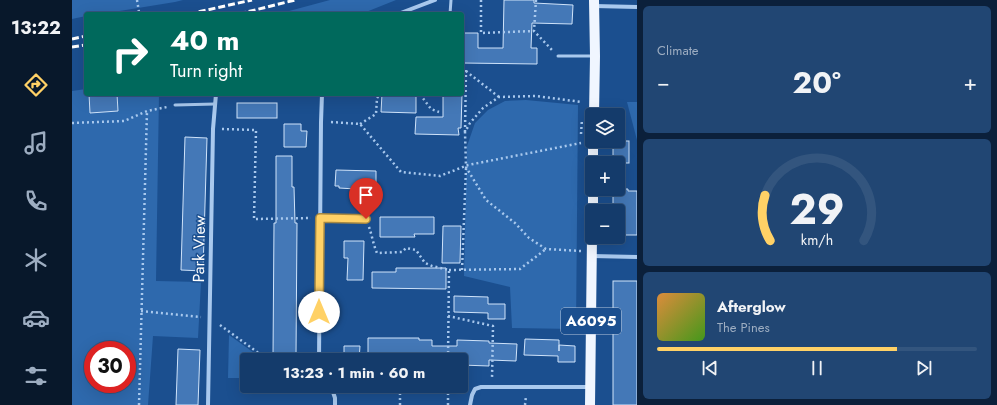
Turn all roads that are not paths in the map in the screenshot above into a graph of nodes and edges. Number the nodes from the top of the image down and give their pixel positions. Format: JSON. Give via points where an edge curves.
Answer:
{"nodes":[{"id":1,"x":435,"y":0,"type":"edge"},
{"id":2,"x":450,"y":0,"type":"edge"},
{"id":3,"x":594,"y":3,"type":"edge"},
{"id":4,"x":637,"y":7,"type":"edge"},
{"id":5,"x":403,"y":12,"type":"edge"},
{"id":6,"x":450,"y":12,"type":"edge"},
{"id":7,"x":558,"y":56,"type":"road end"},
{"id":8,"x":595,"y":56,"type":"junction"},
{"id":9,"x":216,"y":96,"type":"edge"},
{"id":10,"x":322,"y":96,"type":"edge"},
{"id":11,"x":214,"y":104,"type":"junction"},
{"id":12,"x":175,"y":105,"type":"road end"},
{"id":13,"x":594,"y":108,"type":"edge"},
{"id":14,"x":320,"y":218,"type":"junction"},
{"id":15,"x":366,"y":219,"type":"road end"},
{"id":16,"x":592,"y":244,"type":"edge"},
{"id":17,"x":592,"y":254,"type":"junction"},
{"id":18,"x":637,"y":257,"type":"edge"},
{"id":19,"x":319,"y":353,"type":"edge"},
{"id":20,"x":591,"y":387,"type":"junction"},
{"id":21,"x":333,"y":393,"type":"edge"},
{"id":22,"x":208,"y":405,"type":"edge"},
{"id":23,"x":335,"y":405,"type":"edge"},
{"id":24,"x":470,"y":405,"type":"edge"},
{"id":25,"x":590,"y":405,"type":"edge"}],
"edges":[{"from":1,"to":5,"type":"street"},
{"from":2,"to":6,"type":"lane"},
{"from":3,"to":4,"type":"street"},
{"from":3,"to":8,"type":"main road"},
{"from":7,"to":8,"type":"lane"},
{"from":8,"to":13,"type":"main road"},
{"from":9,"to":11,"type":"street","name":"Park View"},
{"from":10,"to":14,"type":"street"},
{"from":11,"to":12,"type":"lane"},
{"from":11,"to":22,"type":"street","name":"Park View"},
{"from":14,"to":15,"type":"lane"},
{"from":14,"to":19,"type":"street"},
{"from":16,"to":17,"type":"main road","number":"A6095"},
{"from":17,"to":18,"type":"street"},
{"from":17,"to":20,"type":"main road","number":"A6095"},
{"from":20,"to":24,"type":"street","via":[[481,387],[475,389]]},
{"from":20,"to":25,"type":"main road","number":"A6095"},
{"from":21,"to":23,"type":"street"}]}
